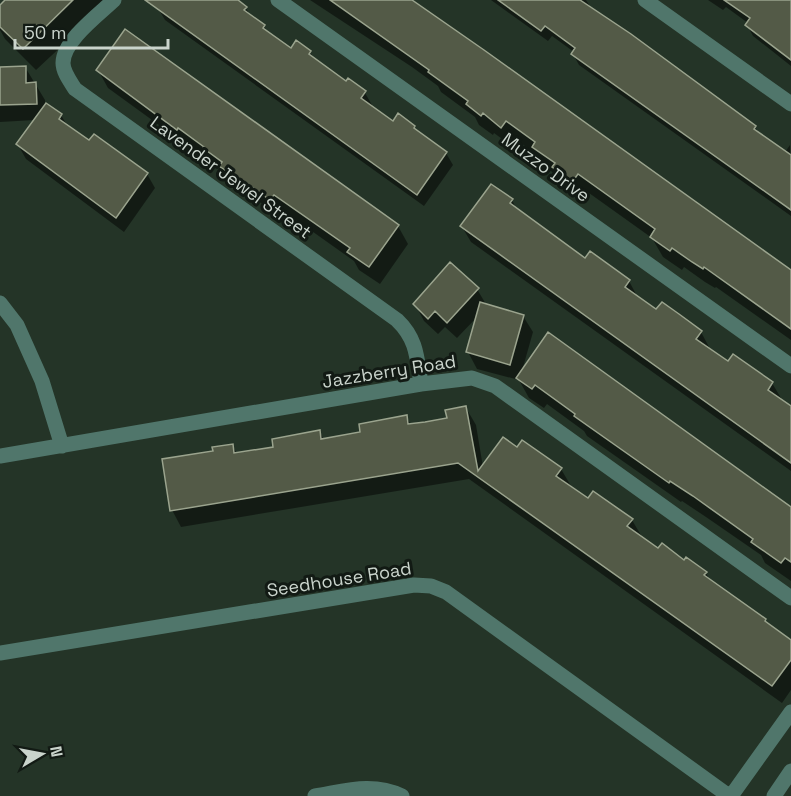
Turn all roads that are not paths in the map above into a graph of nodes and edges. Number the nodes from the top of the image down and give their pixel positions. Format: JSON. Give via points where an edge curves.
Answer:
{"nodes":[{"id":1,"x":114,"y":0,"type":"edge"},
{"id":2,"x":278,"y":0,"type":"edge"},
{"id":3,"x":645,"y":0,"type":"edge"},
{"id":4,"x":791,"y":104,"type":"edge"},
{"id":5,"x":0,"y":303,"type":"edge"},
{"id":6,"x":791,"y":366,"type":"edge"},
{"id":7,"x":421,"y":384,"type":"junction"},
{"id":8,"x":62,"y":446,"type":"junction"},
{"id":9,"x":0,"y":456,"type":"edge"},
{"id":10,"x":791,"y":598,"type":"edge"},
{"id":11,"x":0,"y":653,"type":"edge"},
{"id":12,"x":791,"y":712,"type":"edge"},
{"id":13,"x":791,"y":771,"type":"edge"},
{"id":14,"x":315,"y":796,"type":"edge"},
{"id":15,"x":402,"y":796,"type":"edge"},
{"id":16,"x":730,"y":796,"type":"edge"},
{"id":17,"x":774,"y":796,"type":"edge"}],
"edges":[{"from":1,"to":7,"type":"street","name":"Lavender Jewel Street","via":[[67,49],[63,63],[75,89],[397,320],[413,338]]},
{"from":2,"to":6,"type":"street","name":"Muzzo Drive"},
{"from":3,"to":4,"type":"street"},
{"from":5,"to":8,"type":"street","via":[[17,325],[42,381]]},
{"from":7,"to":8,"type":"street","name":"Jazzberry Road"},
{"from":7,"to":10,"type":"street","name":"Jazzberry Road","via":[[471,378],[495,386]]},
{"from":8,"to":9,"type":"street","name":"Jazzberry Road"},
{"from":11,"to":16,"type":"street","name":"Seedhouse Road","via":[[414,585],[431,586],[446,592]]},
{"from":12,"to":16,"type":"street"},
{"from":13,"to":17,"type":"street"},
{"from":14,"to":15,"type":"street","via":[[380,788]]}]}
